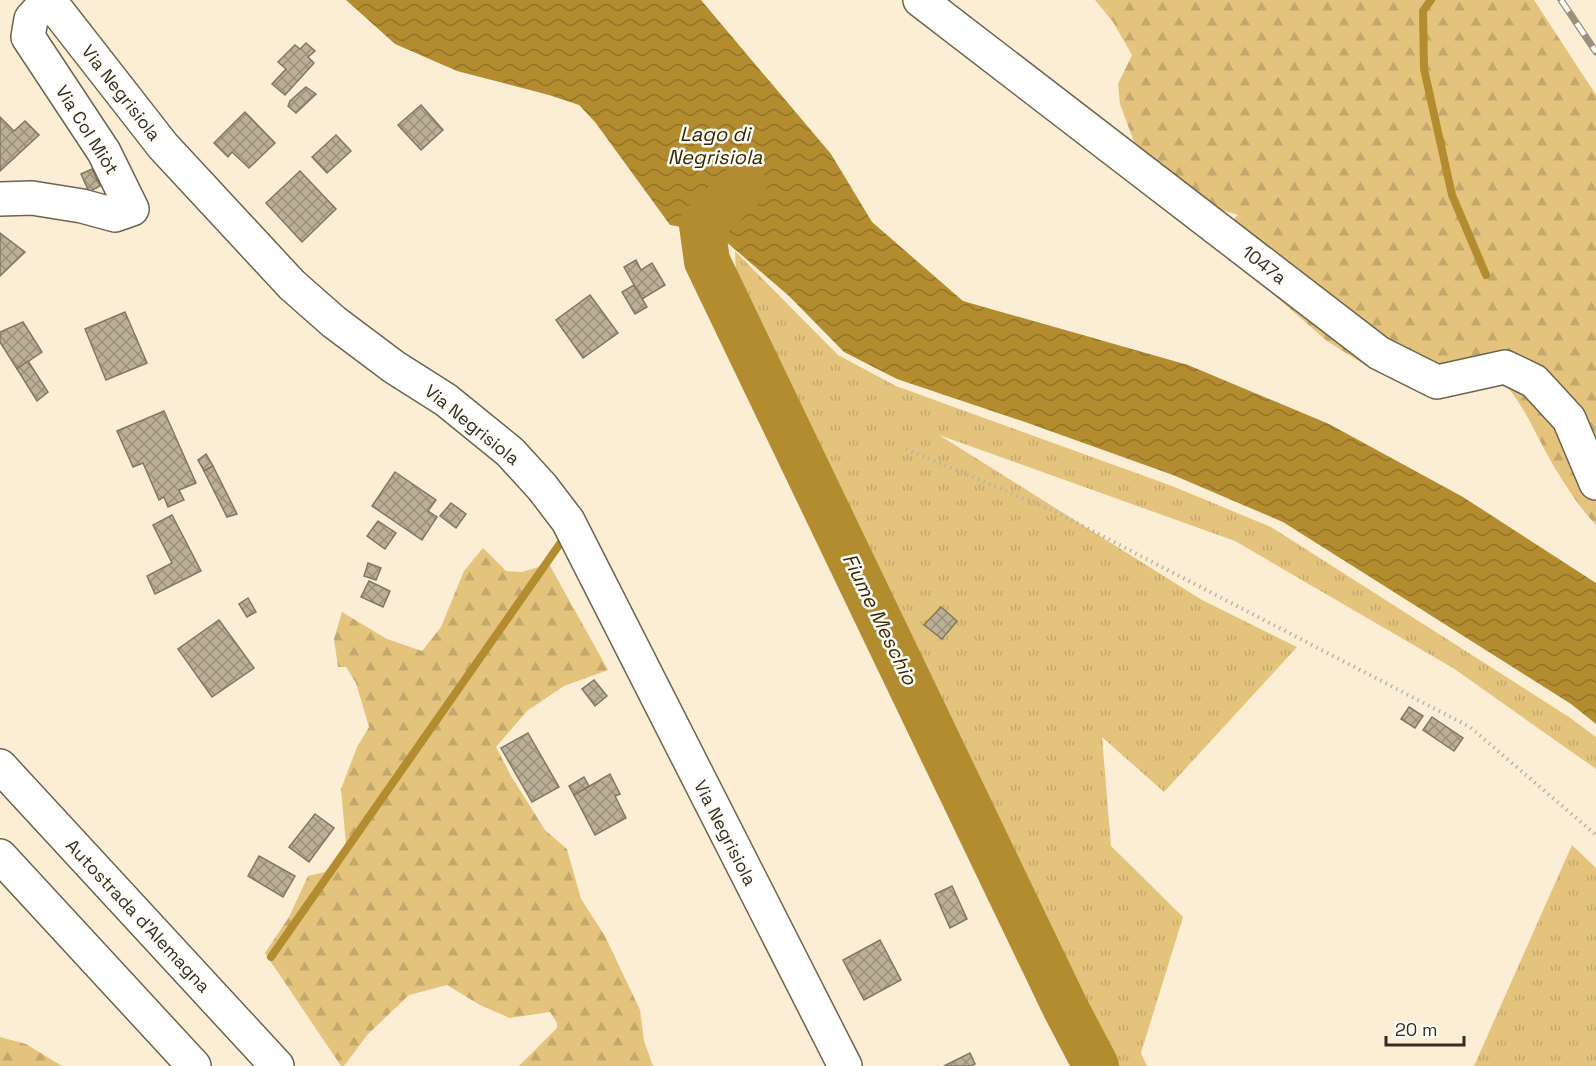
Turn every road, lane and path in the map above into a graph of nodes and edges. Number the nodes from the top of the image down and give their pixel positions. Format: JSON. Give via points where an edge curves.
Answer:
{"nodes":[{"id":1,"x":49,"y":0,"type":"edge"},
{"id":2,"x":921,"y":0,"type":"edge"},
{"id":3,"x":0,"y":199,"type":"edge"},
{"id":4,"x":906,"y":449,"type":"dead end"},
{"id":5,"x":1596,"y":483,"type":"edge"},
{"id":6,"x":0,"y":766,"type":"edge"},
{"id":7,"x":1596,"y":835,"type":"edge"},
{"id":8,"x":0,"y":856,"type":"edge"},
{"id":9,"x":194,"y":1066,"type":"edge"},
{"id":10,"x":277,"y":1066,"type":"edge"},
{"id":11,"x":844,"y":1066,"type":"edge"}],
"edges":[{"from":1,"to":3,"type":"main road","name":"Via Col Miòt","via":[[31,19],[28,37],[104,152],[132,208],[115,215],[32,198]]},
{"from":1,"to":11,"type":"main road","name":"Via Negrisiola","via":[[163,146],[292,285],[334,322],[446,400],[510,452],[568,521]]},
{"from":2,"to":5,"type":"main road","name":"1047a","via":[[1379,354],[1437,382],[1505,367],[1534,381],[1569,419]]},
{"from":4,"to":7,"type":"path","via":[[1056,512],[1470,727]]},
{"from":6,"to":10,"type":"main road","name":"Autostrada d'Alemagna"},
{"from":8,"to":9,"type":"main road"}]}
